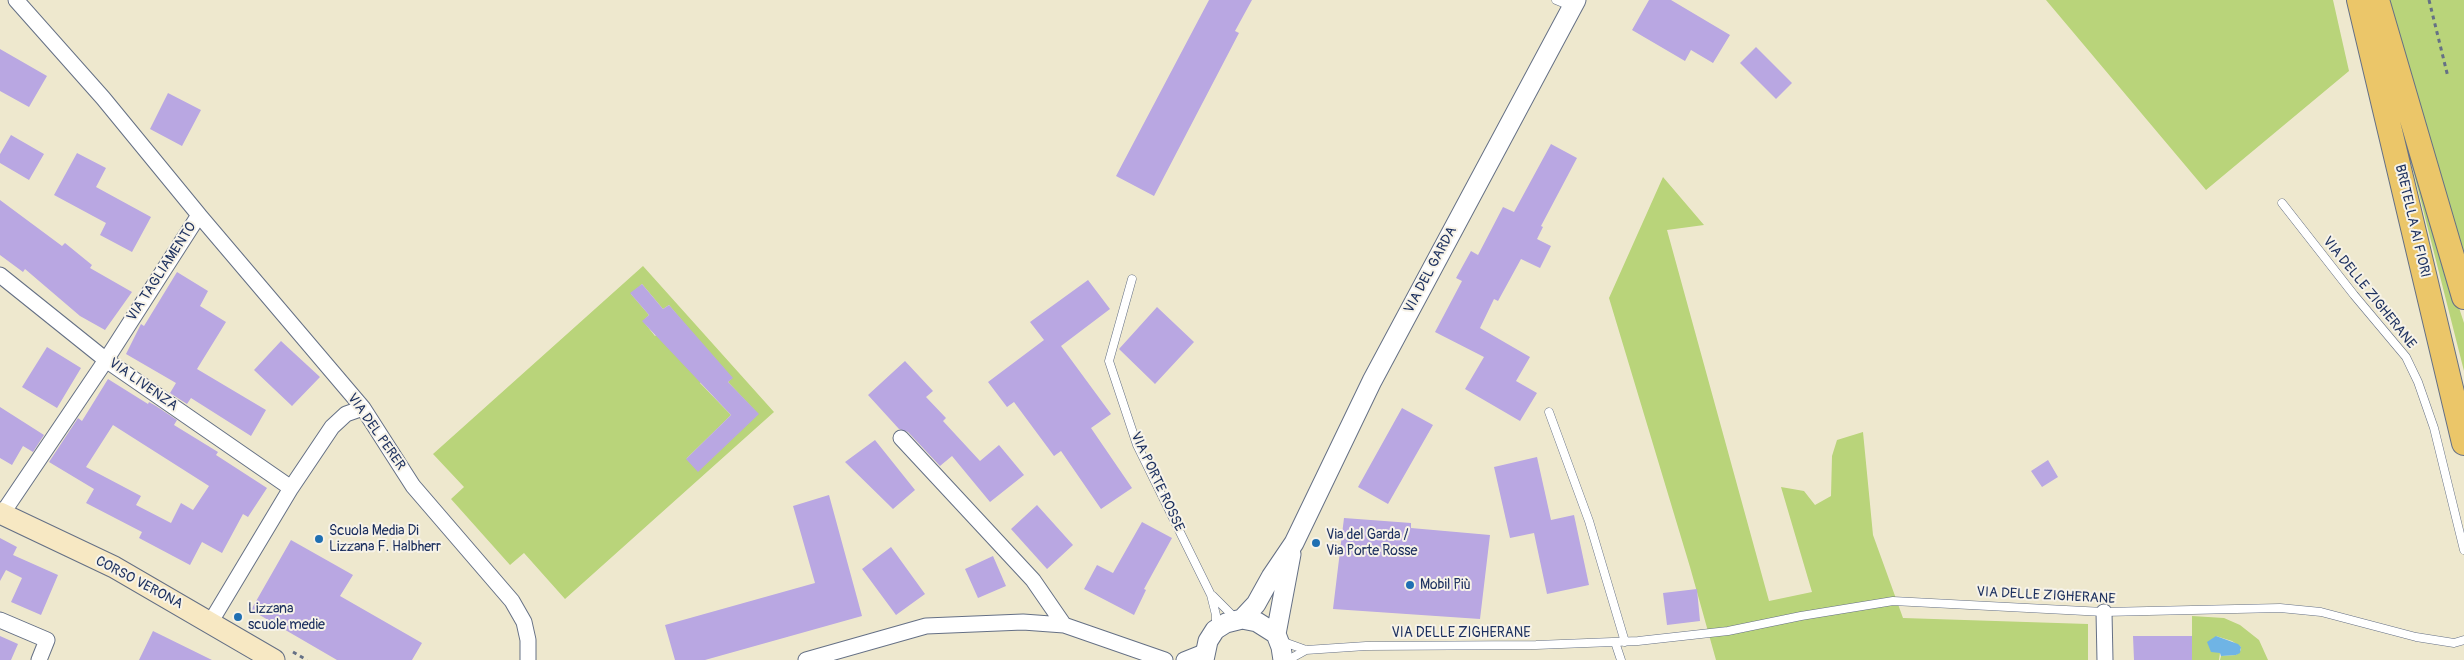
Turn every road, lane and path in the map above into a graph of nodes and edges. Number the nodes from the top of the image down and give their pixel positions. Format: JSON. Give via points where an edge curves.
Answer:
{"nodes":[{"id":1,"x":16,"y":0,"type":"edge"},
{"id":2,"x":2359,"y":0,"type":"edge"},
{"id":3,"x":2377,"y":0,"type":"edge"},
{"id":4,"x":2429,"y":0,"type":"edge"},
{"id":5,"x":1568,"y":2,"type":"edge"},
{"id":6,"x":2448,"y":77,"type":"dead end"},
{"id":7,"x":2282,"y":203,"type":"dead end"},
{"id":8,"x":199,"y":215,"type":"junction"},
{"id":9,"x":0,"y":275,"type":"edge"},
{"id":10,"x":1132,"y":279,"type":"dead end"},
{"id":11,"x":2464,"y":297,"type":"edge"},
{"id":12,"x":106,"y":360,"type":"junction"},
{"id":13,"x":363,"y":408,"type":"junction"},
{"id":14,"x":1549,"y":412,"type":"dead end"},
{"id":15,"x":901,"y":438,"type":"dead end"},
{"id":16,"x":2464,"y":443,"type":"edge"},
{"id":17,"x":291,"y":488,"type":"junction"},
{"id":18,"x":1,"y":514,"type":"edge"},
{"id":19,"x":1294,"y":543,"type":"junction"},
{"id":20,"x":2464,"y":550,"type":"edge"},
{"id":21,"x":1211,"y":595,"type":"junction"},
{"id":22,"x":2104,"y":612,"type":"junction"},
{"id":23,"x":1240,"y":619,"type":"junction"},
{"id":24,"x":0,"y":620,"type":"edge"},
{"id":25,"x":210,"y":623,"type":"junction"},
{"id":26,"x":1064,"y":625,"type":"junction"},
{"id":27,"x":1216,"y":630,"type":"junction"},
{"id":28,"x":1277,"y":637,"type":"junction"},
{"id":29,"x":2464,"y":640,"type":"edge"},
{"id":30,"x":1615,"y":642,"type":"junction"},
{"id":31,"x":1625,"y":642,"type":"junction"},
{"id":32,"x":1306,"y":650,"type":"junction"},
{"id":33,"x":1204,"y":656,"type":"edge"},
{"id":34,"x":39,"y":660,"type":"edge"},
{"id":35,"x":274,"y":660,"type":"edge"},
{"id":36,"x":528,"y":660,"type":"edge"},
{"id":37,"x":806,"y":660,"type":"edge"},
{"id":38,"x":1165,"y":660,"type":"edge"},
{"id":39,"x":1184,"y":660,"type":"edge"},
{"id":40,"x":1283,"y":660,"type":"edge"},
{"id":41,"x":1288,"y":660,"type":"edge"},
{"id":42,"x":1621,"y":660,"type":"edge"},
{"id":43,"x":2105,"y":660,"type":"edge"}],
"edges":[{"from":1,"to":8,"type":"street","name":"VIA TAGLIAMENTO","via":[[104,98]]},
{"from":2,"to":16,"type":"main road","name":"BRETELLA AI FIORI"},
{"from":3,"to":11,"type":"main road"},
{"from":4,"to":6,"type":"path"},
{"from":5,"to":19,"type":"street","name":"VIA DEL GARDA","via":[[1372,381]]},
{"from":7,"to":20,"type":"lane","name":"VIA DELLE ZIGHERANE","via":[[2406,357],[2434,428]]},
{"from":8,"to":12,"type":"street","name":"VIA TAGLIAMENTO"},
{"from":8,"to":13,"type":"street","name":"VIA DEL PERER"},
{"from":9,"to":12,"type":"street","name":"VIA LIVENZA"},
{"from":10,"to":21,"type":"lane","name":"VIA PORTE ROSSE","via":[[1109,361],[1137,445]]},
{"from":12,"to":17,"type":"street","name":"VIA LIVENZA"},
{"from":12,"to":18,"type":"street","name":"VIA TAGLIAMENTO"},
{"from":13,"to":17,"type":"street","via":[[346,414],[332,427]]},
{"from":13,"to":36,"type":"street","name":"VIA DEL PERER","via":[[413,486],[512,601],[524,622]]},
{"from":14,"to":31,"type":"lane","via":[[1589,521]]},
{"from":15,"to":26,"type":"street","via":[[1033,580]]},
{"from":17,"to":25,"type":"street"},
{"from":18,"to":25,"type":"main road","name":"CORSO VERONA","via":[[114,567]]},
{"from":19,"to":23,"type":"street","name":"VIA DEL GARDA","via":[[1256,604]]},
{"from":19,"to":28,"type":"street","name":"VIA DEL GARDA"},
{"from":21,"to":23,"type":"lane"},
{"from":21,"to":27,"type":"lane"},
{"from":22,"to":29,"type":"lane","name":"VIA DELLE ZIGHERANE","via":[[2280,608],[2321,612],[2416,637],[2454,643]]},
{"from":22,"to":31,"type":"lane","name":"VIA DELLE ZIGHERANE","via":[[1893,601],[1728,631]]},
{"from":22,"to":43,"type":"street"},
{"from":23,"to":27,"type":"street"},
{"from":23,"to":28,"type":"street","via":[[1257,622]]},
{"from":24,"to":34,"type":"street","via":[[47,640]]},
{"from":25,"to":35,"type":"main road","name":"CORSO VERONA"},
{"from":26,"to":37,"type":"street","via":[[1023,622],[926,626]]},
{"from":26,"to":38,"type":"street"},
{"from":27,"to":33,"type":"street","via":[[1208,641]]},
{"from":28,"to":32,"type":"lane","name":"VIA DELLE ZIGHERANE"},
{"from":28,"to":40,"type":"street"},
{"from":30,"to":31,"type":"lane","name":"VIA DELLE ZIGHERANE"},
{"from":30,"to":32,"type":"lane","name":"VIA DELLE ZIGHERANE"},
{"from":30,"to":42,"type":"lane"},
{"from":32,"to":41,"type":"lane","name":"VIA DELLE ZIGHERANE"},
{"from":33,"to":39,"type":"street"}]}
